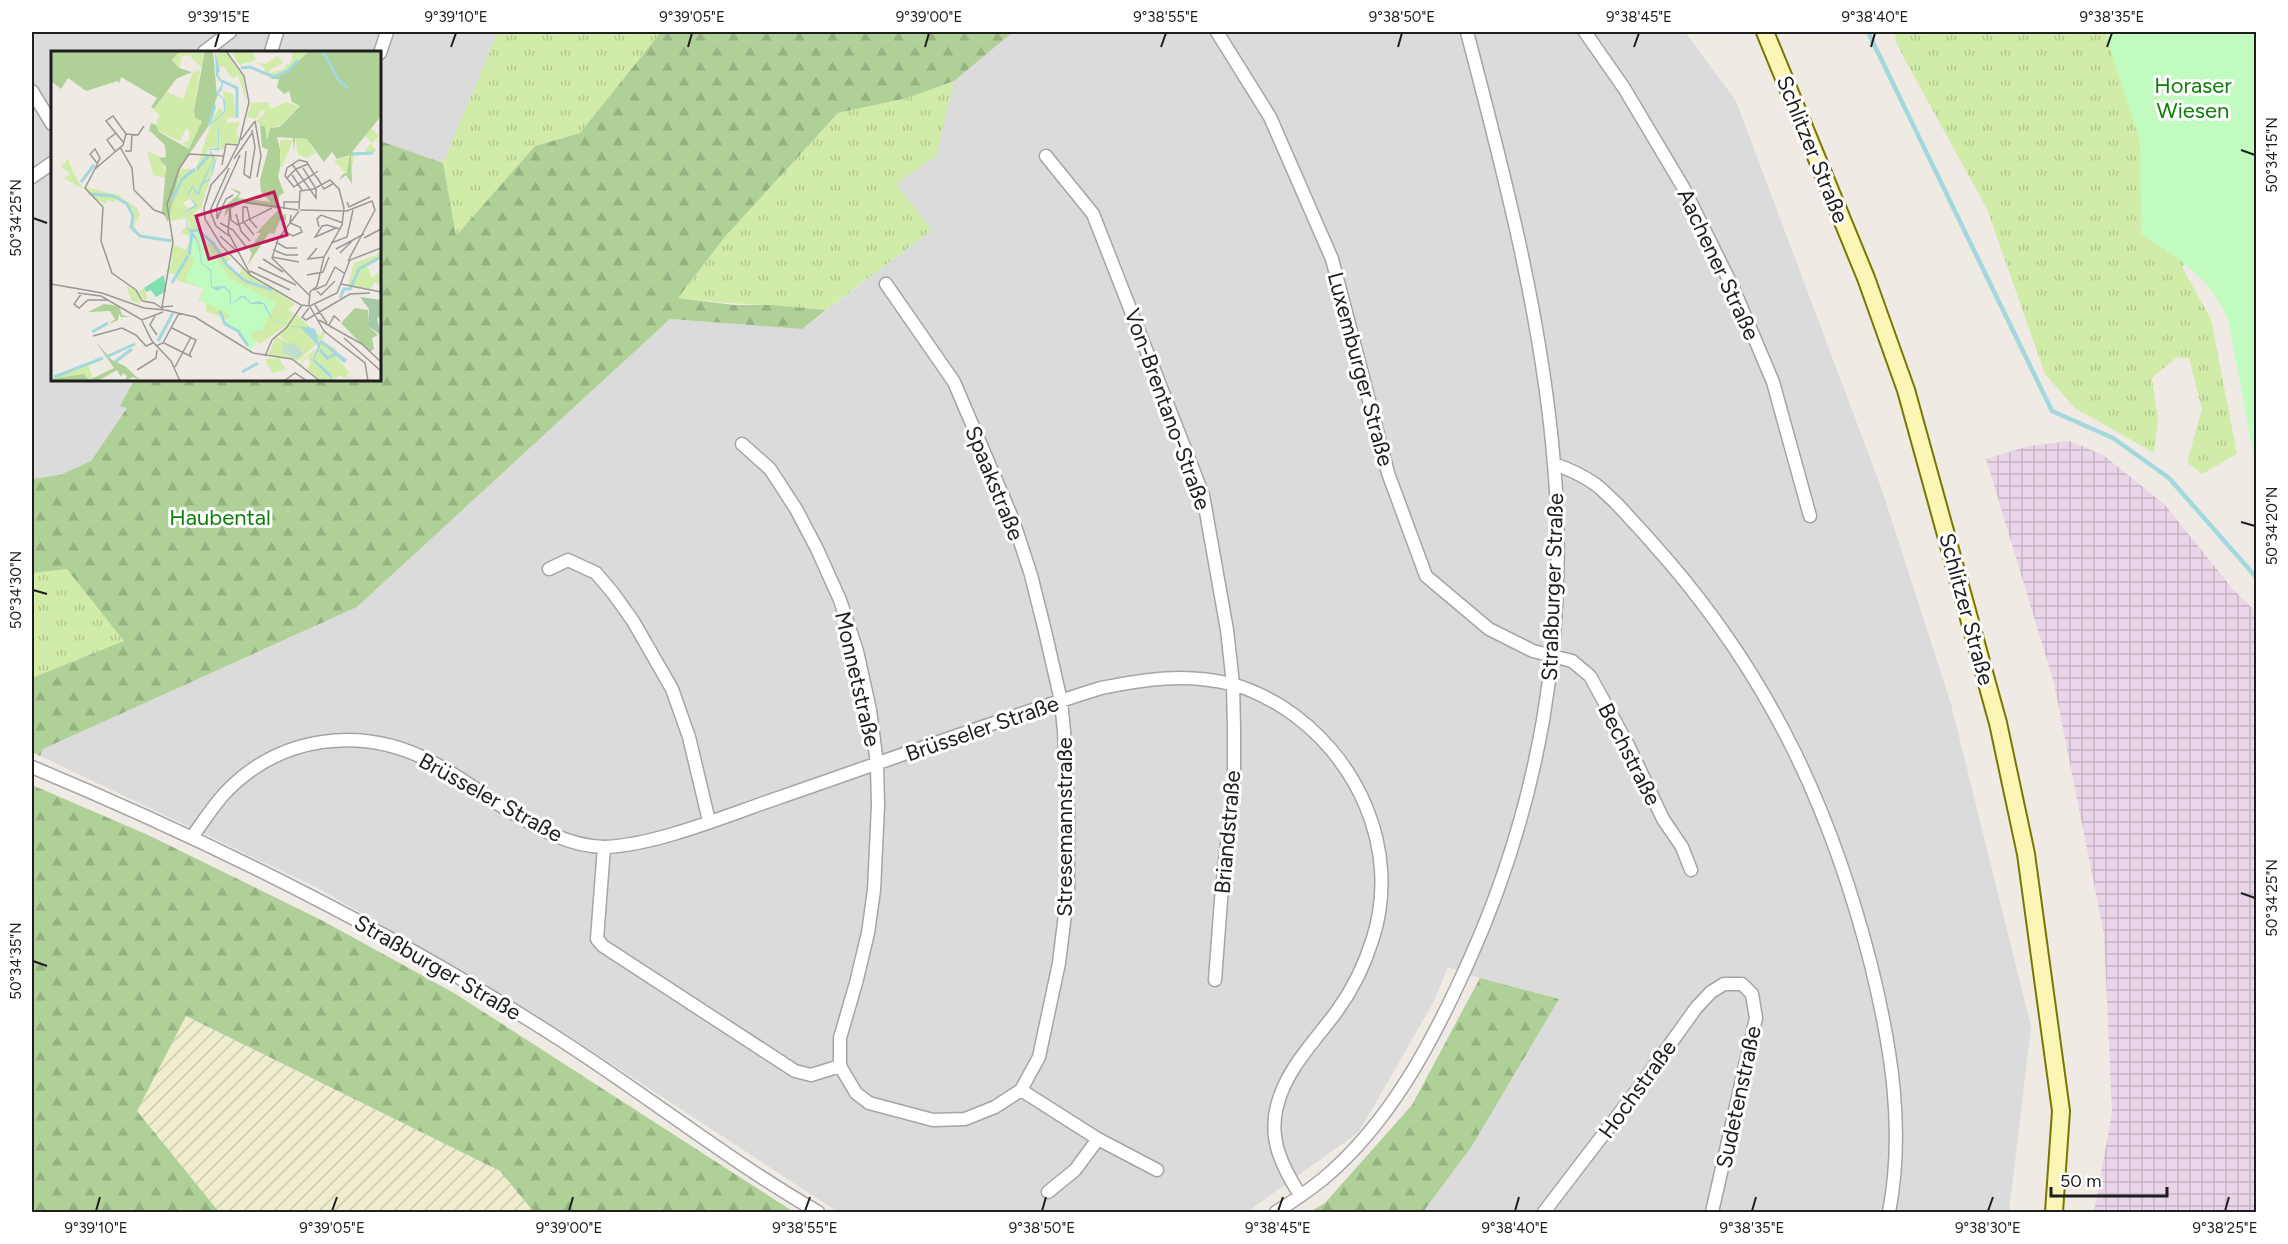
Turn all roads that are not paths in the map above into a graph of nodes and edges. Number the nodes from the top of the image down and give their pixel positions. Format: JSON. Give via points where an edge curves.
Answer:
{"nodes":[{"id":1,"x":230,"y":32,"type":"edge"},
{"id":2,"x":277,"y":32,"type":"edge"},
{"id":3,"x":387,"y":32,"type":"edge"},
{"id":4,"x":1217,"y":32,"type":"edge"},
{"id":5,"x":1467,"y":32,"type":"edge"},
{"id":6,"x":1585,"y":32,"type":"edge"},
{"id":7,"x":1765,"y":32,"type":"edge"},
{"id":8,"x":217,"y":36,"type":"edge"},
{"id":9,"x":205,"y":51,"type":"edge"},
{"id":10,"x":271,"y":51,"type":"edge"},
{"id":11,"x":381,"y":51,"type":"edge"},
{"id":12,"x":32,"y":91,"type":"edge"},
{"id":13,"x":51,"y":122,"type":"edge"},
{"id":14,"x":1046,"y":156,"type":"dead end"},
{"id":15,"x":51,"y":164,"type":"edge"},
{"id":16,"x":32,"y":177,"type":"edge"},
{"id":17,"x":886,"y":284,"type":"dead end"},
{"id":18,"x":742,"y":444,"type":"dead end"},
{"id":19,"x":1554,"y":464,"type":"junction"},
{"id":20,"x":1810,"y":516,"type":"dead end"},
{"id":21,"x":549,"y":569,"type":"dead end"},
{"id":22,"x":1553,"y":656,"type":"junction"},
{"id":23,"x":1233,"y":684,"type":"junction"},
{"id":24,"x":1061,"y":701,"type":"junction"},
{"id":25,"x":877,"y":764,"type":"junction"},
{"id":26,"x":32,"y":767,"type":"edge"},
{"id":27,"x":709,"y":821,"type":"junction"},
{"id":28,"x":192,"y":837,"type":"junction"},
{"id":29,"x":604,"y":847,"type":"junction"},
{"id":30,"x":1691,"y":870,"type":"dead end"},
{"id":31,"x":1215,"y":980,"type":"dead end"},
{"id":32,"x":1742,"y":984,"type":"joint"},
{"id":33,"x":840,"y":1066,"type":"junction"},
{"id":34,"x":1021,"y":1090,"type":"junction"},
{"id":35,"x":1098,"y":1139,"type":"junction"},
{"id":36,"x":1157,"y":1170,"type":"dead end"},
{"id":37,"x":1048,"y":1192,"type":"dead end"},
{"id":38,"x":1300,"y":1195,"type":"junction"},
{"id":39,"x":818,"y":1212,"type":"edge"},
{"id":40,"x":1276,"y":1212,"type":"edge"},
{"id":41,"x":1544,"y":1212,"type":"edge"},
{"id":42,"x":1712,"y":1212,"type":"edge"},
{"id":43,"x":1889,"y":1212,"type":"edge"},
{"id":44,"x":2054,"y":1212,"type":"edge"}],
"edges":[{"from":1,"to":8,"type":"street"},
{"from":2,"to":10,"type":"street"},
{"from":3,"to":11,"type":"street"},
{"from":4,"to":22,"type":"street","name":"Luxemburger Straße","via":[[1270,117],[1332,259],[1388,473],[1426,576],[1489,629],[1524,648]]},
{"from":5,"to":19,"type":"street","name":"Straßburger Straße","via":[[1530,298]]},
{"from":6,"to":20,"type":"street","name":"Aachener Straße","via":[[1624,88],[1683,187],[1734,290],[1773,382]]},
{"from":7,"to":44,"type":"main road","name":"Schlitzer Straße","via":[[1866,278],[1906,390],[1998,723],[2026,854],[2061,1111]]},
{"from":8,"to":9,"type":"street"},
{"from":12,"to":13,"type":"street"},
{"from":14,"to":23,"type":"street","name":"Von-Brentano-Straße","via":[[1093,214],[1203,495]]},
{"from":15,"to":16,"type":"street"},
{"from":17,"to":24,"type":"street","name":"Spaakstraße","via":[[954,382],[1012,520],[1034,586]]},
{"from":18,"to":25,"type":"street","name":"Monnetstraße","via":[[770,469],[796,509],[840,600],[857,651]]},
{"from":19,"to":22,"type":"street","name":"Straßburger Straße","via":[[1557,562]]},
{"from":19,"to":43,"type":"street","via":[[1597,485],[1654,544],[1710,613],[1770,702],[1825,817],[1858,916],[1890,1052],[1897,1153]]},
{"from":21,"to":27,"type":"street","via":[[568,560],[596,573],[633,621],[672,689],[689,737]]},
{"from":22,"to":30,"type":"street","name":"Bechstraße","via":[[1572,661],[1590,676]]},
{"from":22,"to":38,"type":"street","name":"Straßburger Straße","via":[[1521,822],[1498,893],[1459,983],[1424,1050],[1385,1110],[1350,1153]]},
{"from":23,"to":24,"type":"street","name":"Brüsseler Straße","via":[[1191,676],[1146,679]]},
{"from":23,"to":31,"type":"street","name":"Briandstraße","via":[[1234,778]]},
{"from":23,"to":38,"type":"street","name":"Brüsseler Straße","via":[[1294,714],[1335,753],[1363,798],[1381,865],[1379,912],[1359,975],[1296,1064],[1276,1109],[1277,1150]]},
{"from":24,"to":25,"type":"street","name":"Brüsseler Straße"},
{"from":24,"to":34,"type":"street","name":"Stresemannstraße","via":[[1067,771],[1068,890],[1059,963],[1039,1057]]},
{"from":25,"to":27,"type":"street","name":"Brüsseler Straße"},
{"from":25,"to":33,"type":"street","via":[[874,890],[866,943],[840,1038]]},
{"from":26,"to":28,"type":"street","name":"Straßburger Straße"},
{"from":27,"to":29,"type":"street","name":"Brüsseler Straße","via":[[633,843]]},
{"from":28,"to":29,"type":"street","name":"Brüsseler Straße","via":[[226,792],[250,770],[294,747],[351,739],[410,752],[550,833]]},
{"from":28,"to":39,"type":"street","name":"Straßburger Straße","via":[[340,910],[486,993]]},
{"from":29,"to":33,"type":"street","via":[[597,939],[603,946],[795,1071],[811,1075]]},
{"from":32,"to":41,"type":"street","name":"Hochstraße","via":[[1724,984],[1696,1008]]},
{"from":32,"to":42,"type":"street","name":"Sudetenstraße","via":[[1752,994],[1756,1018]]},
{"from":33,"to":34,"type":"street","name":"Stresemannstraße","via":[[856,1093],[869,1103],[933,1120],[965,1119],[995,1107]]},
{"from":34,"to":35,"type":"street"},
{"from":35,"to":36,"type":"street"},
{"from":35,"to":37,"type":"street","via":[[1075,1170]]},
{"from":38,"to":40,"type":"street","name":"Straßburger Straße"}]}
